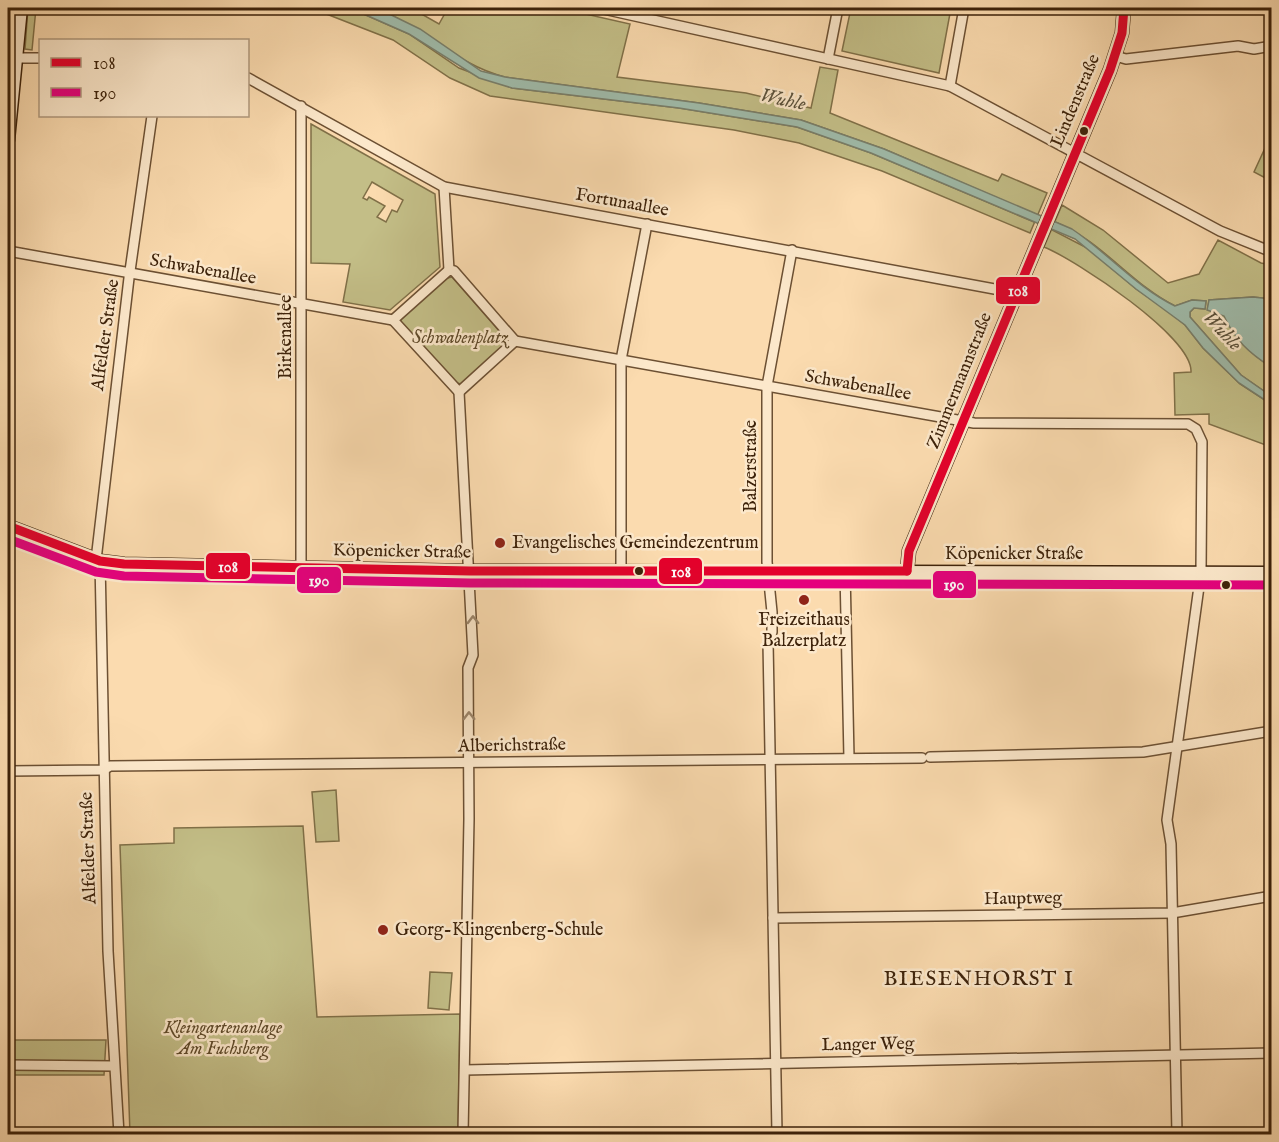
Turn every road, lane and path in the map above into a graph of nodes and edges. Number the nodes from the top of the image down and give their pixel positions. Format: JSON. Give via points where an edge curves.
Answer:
{"nodes":[{"id":1,"x":21,"y":8,"type":"edge"},
{"id":2,"x":598,"y":8,"type":"edge"},
{"id":3,"x":838,"y":8,"type":"edge"},
{"id":4,"x":964,"y":8,"type":"edge"},
{"id":5,"x":1124,"y":8,"type":"edge"},
{"id":6,"x":1272,"y":46,"type":"edge"},
{"id":7,"x":1115,"y":56,"type":"junction"},
{"id":8,"x":17,"y":58,"type":"junction"},
{"id":9,"x":39,"y":58,"type":"edge"},
{"id":10,"x":828,"y":59,"type":"junction"},
{"id":11,"x":249,"y":79,"type":"edge"},
{"id":12,"x":950,"y":86,"type":"junction"},
{"id":13,"x":301,"y":106,"type":"junction"},
{"id":14,"x":152,"y":117,"type":"edge"},
{"id":15,"x":8,"y":140,"type":"edge"},
{"id":16,"x":1074,"y":152,"type":"junction"},
{"id":17,"x":444,"y":187,"type":"junction"},
{"id":18,"x":1051,"y":206,"type":"joint"},
{"id":19,"x":647,"y":224,"type":"junction"},
{"id":20,"x":792,"y":250,"type":"junction"},
{"id":21,"x":8,"y":251,"type":"edge"},
{"id":22,"x":1272,"y":252,"type":"edge"},
{"id":23,"x":448,"y":270,"type":"junction"},
{"id":24,"x":131,"y":274,"type":"junction"},
{"id":25,"x":1016,"y":293,"type":"junction"},
{"id":26,"x":302,"y":304,"type":"junction"},
{"id":27,"x":393,"y":320,"type":"junction"},
{"id":28,"x":515,"y":341,"type":"junction"},
{"id":29,"x":621,"y":360,"type":"junction"},
{"id":30,"x":768,"y":386,"type":"junction"},
{"id":31,"x":459,"y":392,"type":"junction"},
{"id":32,"x":963,"y":421,"type":"junction"},
{"id":33,"x":8,"y":526,"type":"edge"},
{"id":34,"x":98,"y":560,"type":"junction"},
{"id":35,"x":301,"y":568,"type":"junction"},
{"id":36,"x":1201,"y":568,"type":"junction"},
{"id":37,"x":470,"y":571,"type":"junction"},
{"id":38,"x":621,"y":571,"type":"junction"},
{"id":39,"x":769,"y":571,"type":"junction"},
{"id":40,"x":907,"y":571,"type":"junction"},
{"id":41,"x":845,"y":572,"type":"junction"},
{"id":42,"x":1272,"y":573,"type":"edge"},
{"id":43,"x":1272,"y":731,"type":"edge"},
{"id":44,"x":1178,"y":746,"type":"junction"},
{"id":45,"x":770,"y":759,"type":"junction"},
{"id":46,"x":849,"y":759,"type":"junction"},
{"id":47,"x":469,"y":763,"type":"junction"},
{"id":48,"x":103,"y":770,"type":"junction"},
{"id":49,"x":8,"y":771,"type":"edge"},
{"id":50,"x":1272,"y":896,"type":"edge"},
{"id":51,"x":1172,"y":913,"type":"junction"},
{"id":52,"x":773,"y":918,"type":"junction"},
{"id":53,"x":1272,"y":1053,"type":"edge"},
{"id":54,"x":1175,"y":1055,"type":"junction"},
{"id":55,"x":776,"y":1064,"type":"junction"},
{"id":56,"x":8,"y":1065,"type":"edge"},
{"id":57,"x":114,"y":1066,"type":"junction"},
{"id":58,"x":465,"y":1070,"type":"junction"},
{"id":59,"x":119,"y":1134,"type":"edge"},
{"id":60,"x":463,"y":1134,"type":"edge"},
{"id":61,"x":777,"y":1134,"type":"edge"},
{"id":62,"x":1177,"y":1134,"type":"edge"}],
"edges":[{"from":1,"to":8,"type":"main road"},
{"from":2,"to":10,"type":"street"},
{"from":3,"to":10,"type":"street"},
{"from":4,"to":12,"type":"street"},
{"from":5,"to":7,"type":"main road","name":"Lindenstraße"},
{"from":6,"to":7,"type":"street"},
{"from":7,"to":16,"type":"main road","name":"Lindenstraße"},
{"from":8,"to":9,"type":"street"},
{"from":8,"to":15,"type":"main road"},
{"from":10,"to":12,"type":"street"},
{"from":11,"to":13,"type":"street","name":"Fortunaallee"},
{"from":12,"to":16,"type":"street"},
{"from":13,"to":17,"type":"street","name":"Fortunaallee"},
{"from":13,"to":26,"type":"street","name":"Birkenallee"},
{"from":14,"to":24,"type":"street","name":"Alfelder Straße"},
{"from":16,"to":18,"type":"main road","name":"Lindenstraße"},
{"from":16,"to":22,"type":"street","via":[[1227,235]]},
{"from":17,"to":19,"type":"street","name":"Fortunaallee"},
{"from":17,"to":23,"type":"street"},
{"from":18,"to":25,"type":"main road","name":"Zimmermannstraße"},
{"from":19,"to":20,"type":"street","name":"Fortunaallee"},
{"from":19,"to":29,"type":"street"},
{"from":20,"to":25,"type":"street","name":"Fortunaallee"},
{"from":20,"to":30,"type":"street","name":"Balzerstraße"},
{"from":21,"to":24,"type":"street","name":"Schwabenallee"},
{"from":23,"to":27,"type":"street"},
{"from":23,"to":28,"type":"street"},
{"from":24,"to":26,"type":"street","name":"Schwabenallee"},
{"from":24,"to":34,"type":"street","name":"Alfelder Straße"},
{"from":25,"to":32,"type":"main road","name":"Zimmermannstraße"},
{"from":26,"to":27,"type":"street","name":"Schwabenallee"},
{"from":26,"to":35,"type":"street","name":"Birkenallee"},
{"from":27,"to":31,"type":"street"},
{"from":28,"to":29,"type":"street","name":"Schwabenallee"},
{"from":28,"to":31,"type":"street"},
{"from":29,"to":30,"type":"street","name":"Schwabenallee"},
{"from":29,"to":38,"type":"street"},
{"from":30,"to":32,"type":"street","name":"Schwabenallee"},
{"from":30,"to":39,"type":"street","name":"Balzerstraße"},
{"from":31,"to":37,"type":"street"},
{"from":32,"to":36,"type":"street","name":"Schwabenallee","via":[[1188,424],[1196,429],[1202,442]]},
{"from":32,"to":40,"type":"main road","name":"Zimmermannstraße","via":[[909,551]]},
{"from":33,"to":34,"type":"main road","name":"Köpenicker Straße"},
{"from":34,"to":35,"type":"main road","name":"Köpenicker Straße"},
{"from":34,"to":48,"type":"street","name":"Alfelder Straße"},
{"from":35,"to":37,"type":"main road","name":"Köpenicker Straße"},
{"from":36,"to":40,"type":"main road","name":"Köpenicker Straße"},
{"from":36,"to":42,"type":"main road","name":"Köpenicker Straße"},
{"from":36,"to":44,"type":"street"},
{"from":37,"to":38,"type":"main road","name":"Köpenicker Straße"},
{"from":47,"to":37,"type":"street","one_way":true,"via":[[468,668],[473,655]]},
{"from":38,"to":39,"type":"main road","name":"Köpenicker Straße"},
{"from":39,"to":41,"type":"main road","name":"Köpenicker Straße"},
{"from":39,"to":45,"type":"street","name":"Balzerstraße"},
{"from":40,"to":41,"type":"main road","name":"Köpenicker Straße"},
{"from":41,"to":46,"type":"street"},
{"from":43,"to":44,"type":"street","name":"Alberichstraße"},
{"from":44,"to":46,"type":"street","name":"Alberichstraße","via":[[1143,752]]},
{"from":44,"to":51,"type":"street","via":[[1167,820]]},
{"from":45,"to":46,"type":"street","name":"Alberichstraße"},
{"from":45,"to":47,"type":"street","name":"Alberichstraße"},
{"from":45,"to":52,"type":"street","name":"Balzerstraße"},
{"from":47,"to":48,"type":"street","name":"Alberichstraße","via":[[110,766]]},
{"from":47,"to":58,"type":"street"},
{"from":48,"to":49,"type":"street","name":"Alberichstraße"},
{"from":48,"to":57,"type":"street","name":"Alfelder Straße"},
{"from":50,"to":51,"type":"street","name":"Hauptweg"},
{"from":51,"to":52,"type":"street","name":"Hauptweg"},
{"from":51,"to":54,"type":"street"},
{"from":52,"to":55,"type":"street","name":"Balzerstraße"},
{"from":53,"to":54,"type":"street","name":"Langer Weg"},
{"from":54,"to":55,"type":"street","name":"Langer Weg"},
{"from":54,"to":62,"type":"street"},
{"from":55,"to":58,"type":"street","name":"Langer Weg"},
{"from":55,"to":61,"type":"street","name":"Balzerstraße"},
{"from":56,"to":57,"type":"street"},
{"from":57,"to":59,"type":"street","name":"Alfelder Straße"},
{"from":58,"to":60,"type":"street"}]}
